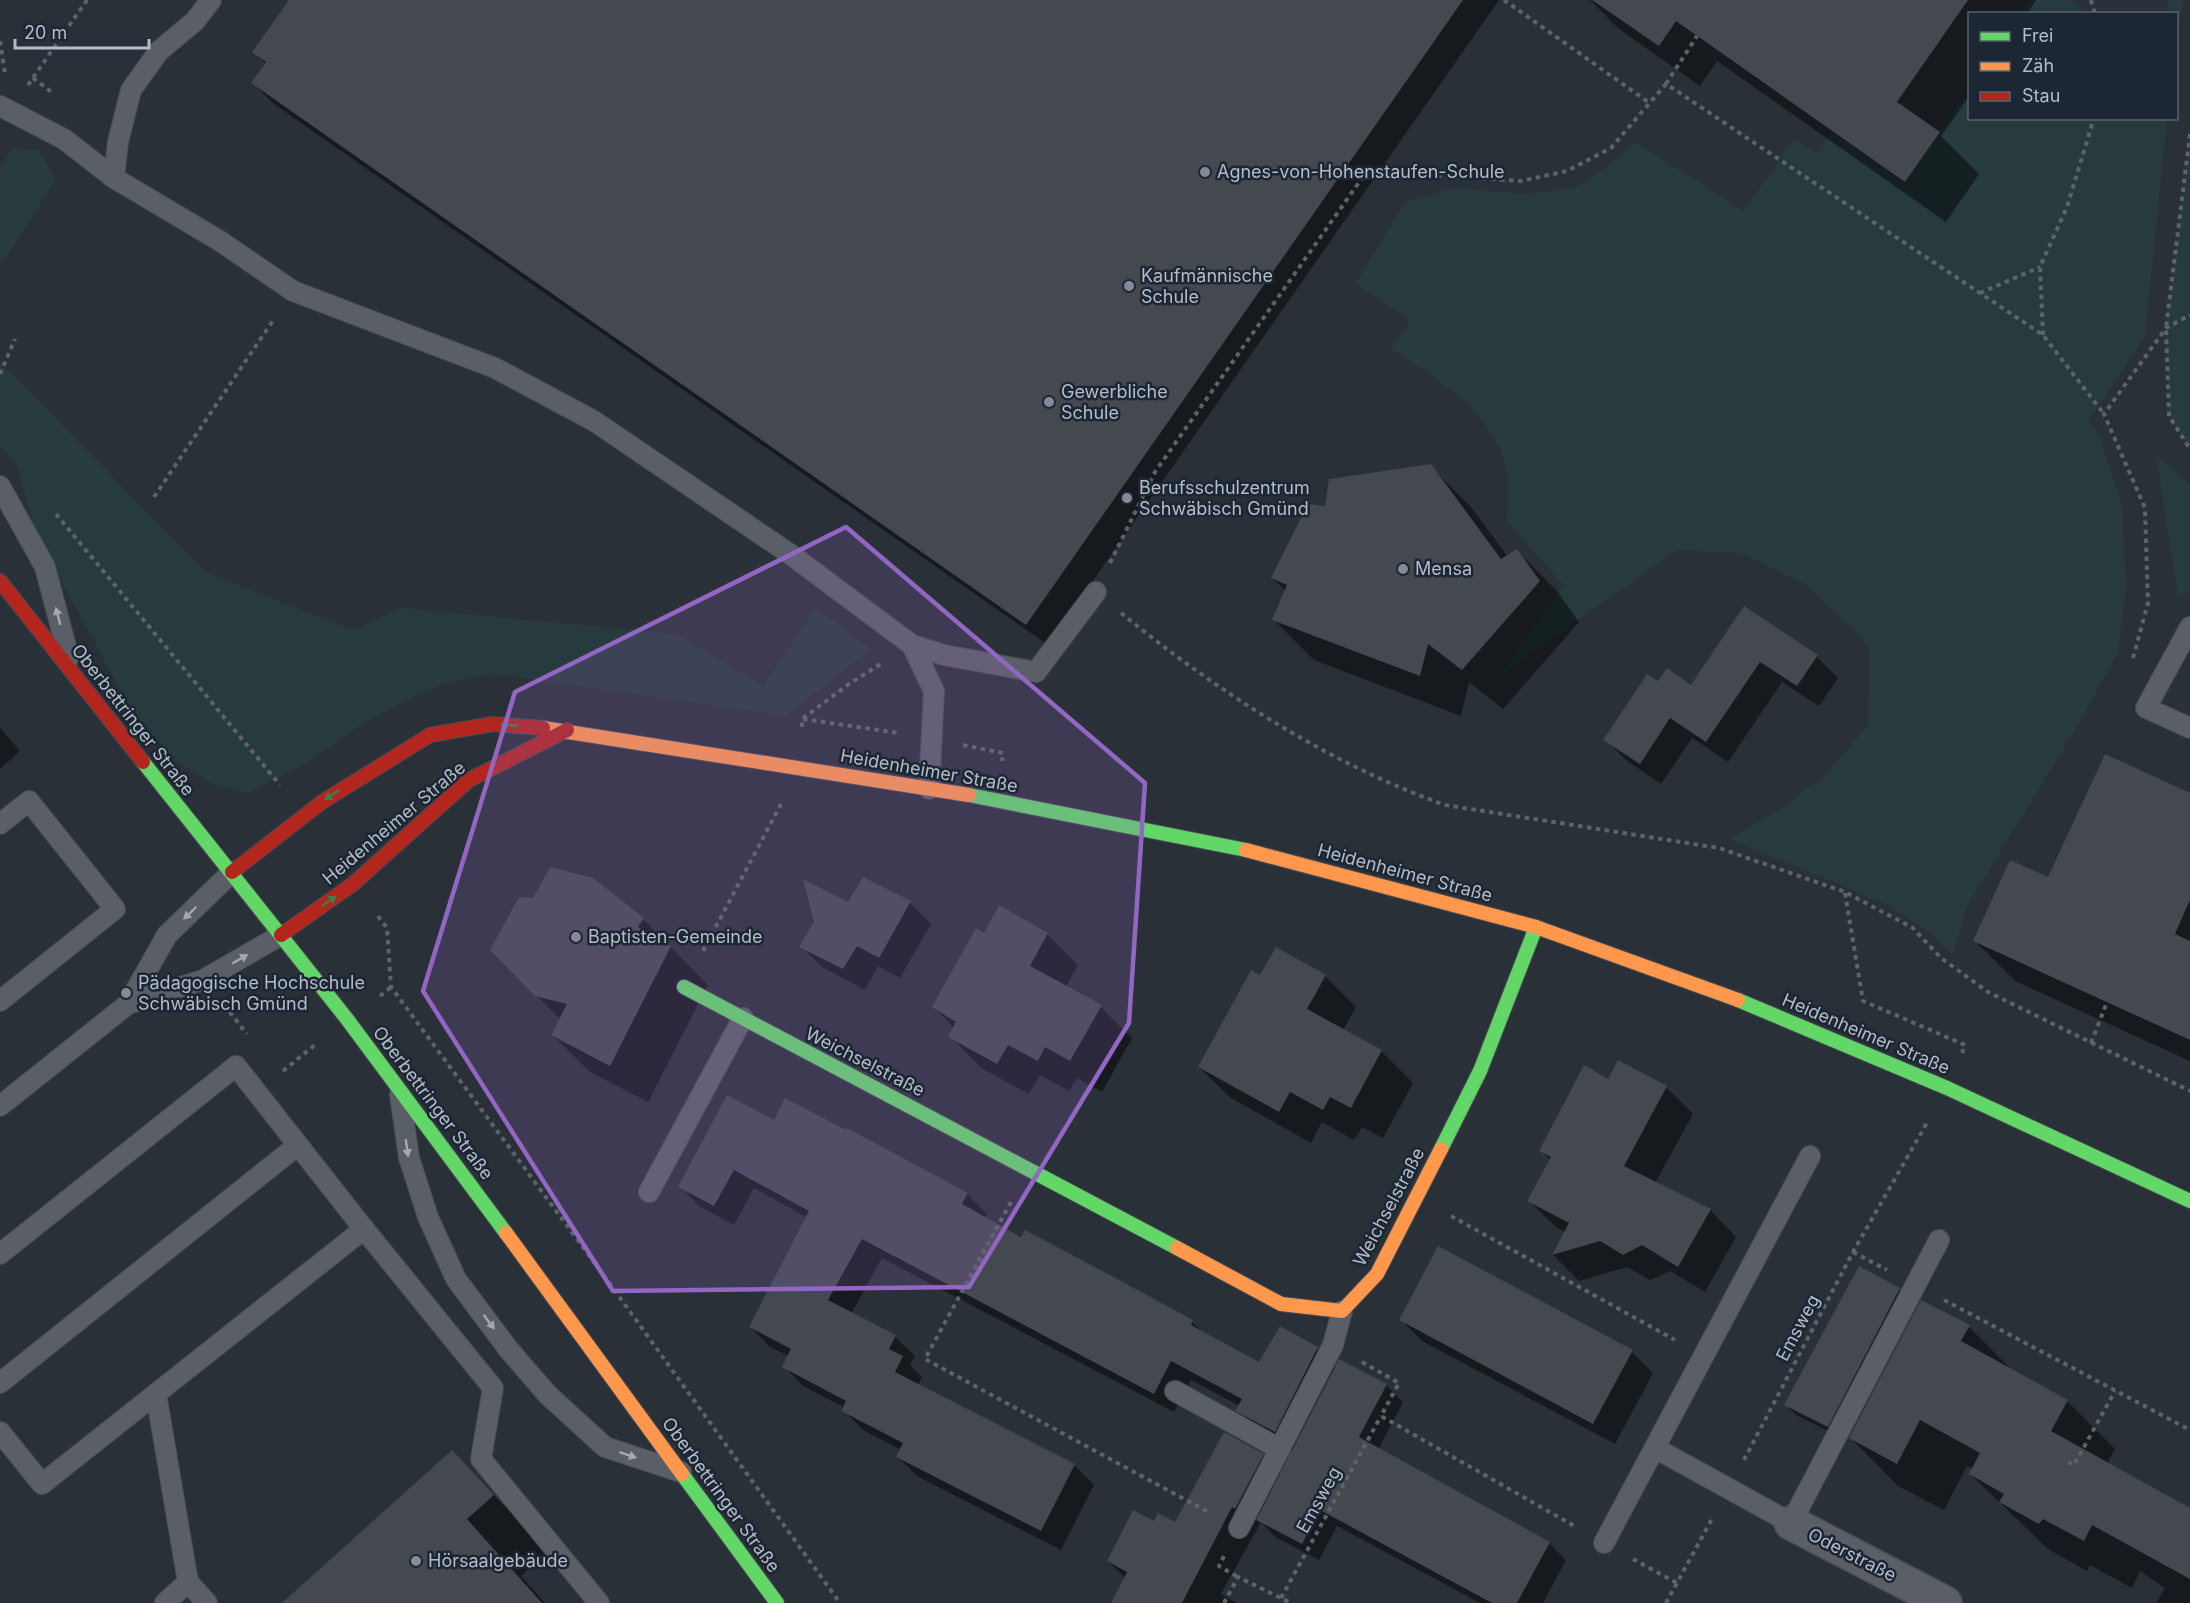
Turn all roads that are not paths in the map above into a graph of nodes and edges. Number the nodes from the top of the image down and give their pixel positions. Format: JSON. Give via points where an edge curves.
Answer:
{"nodes":[{"id":1,"x":211,"y":0,"type":"edge"},
{"id":2,"x":5,"y":109,"type":"edge"},
{"id":3,"x":114,"y":178,"type":"junction"},
{"id":4,"x":0,"y":486,"type":"edge"},
{"id":5,"x":0,"y":581,"type":"edge"},
{"id":6,"x":1096,"y":592,"type":"road end"},
{"id":7,"x":2190,"y":627,"type":"edge"},
{"id":8,"x":912,"y":645,"type":"junction"},
{"id":9,"x":73,"y":672,"type":"junction"},
{"id":10,"x":2190,"y":728,"type":"edge"},
{"id":11,"x":567,"y":730,"type":"junction"},
{"id":12,"x":929,"y":789,"type":"junction"},
{"id":13,"x":0,"y":824,"type":"edge"},
{"id":14,"x":232,"y":872,"type":"junction"},
{"id":15,"x":1536,"y":927,"type":"junction"},
{"id":16,"x":281,"y":935,"type":"junction"},
{"id":17,"x":684,"y":987,"type":"road end"},
{"id":18,"x":0,"y":1001,"type":"edge"},
{"id":19,"x":128,"y":1004,"type":"junction"},
{"id":20,"x":743,"y":1018,"type":"junction"},
{"id":21,"x":399,"y":1090,"type":"junction"},
{"id":22,"x":0,"y":1106,"type":"edge"},
{"id":23,"x":298,"y":1145,"type":"junction"},
{"id":24,"x":1810,"y":1156,"type":"dead end"},
{"id":25,"x":648,"y":1192,"type":"dead end"},
{"id":26,"x":2190,"y":1201,"type":"edge"},
{"id":27,"x":364,"y":1228,"type":"junction"},
{"id":28,"x":1939,"y":1240,"type":"dead end"},
{"id":29,"x":0,"y":1254,"type":"edge"},
{"id":30,"x":1342,"y":1311,"type":"junction"},
{"id":31,"x":0,"y":1383,"type":"edge"},
{"id":32,"x":1175,"y":1391,"type":"dead end"},
{"id":33,"x":156,"y":1394,"type":"junction"},
{"id":34,"x":0,"y":1432,"type":"edge"},
{"id":35,"x":1655,"y":1448,"type":"junction"},
{"id":36,"x":1280,"y":1449,"type":"junction"},
{"id":37,"x":682,"y":1473,"type":"junction"},
{"id":38,"x":1791,"y":1523,"type":"junction"},
{"id":39,"x":1239,"y":1528,"type":"road end"},
{"id":40,"x":1604,"y":1543,"type":"road end"},
{"id":41,"x":188,"y":1582,"type":"junction"},
{"id":42,"x":165,"y":1603,"type":"edge"},
{"id":43,"x":207,"y":1603,"type":"edge"},
{"id":44,"x":599,"y":1603,"type":"edge"},
{"id":45,"x":777,"y":1603,"type":"edge"},
{"id":46,"x":1945,"y":1603,"type":"edge"}],
"edges":[{"from":1,"to":3,"type":"lane","via":[[195,21],[159,51],[131,90]]},
{"from":2,"to":3,"type":"lane","via":[[64,139]]},
{"from":3,"to":8,"type":"lane","via":[[220,241],[293,291],[495,368],[594,421],[771,541]]},
{"from":9,"to":4,"type":"lane","one_way":true,"via":[[45,567]]},
{"from":5,"to":9,"type":"street","name":"Oberbettringer Straße"},
{"from":6,"to":8,"type":"lane","via":[[1036,672]]},
{"from":7,"to":10,"type":"lane","via":[[2146,708]]},
{"from":8,"to":12,"type":"lane","via":[[934,691]]},
{"from":9,"to":14,"type":"street","name":"Oberbettringer Straße"},
{"from":11,"to":12,"type":"street","name":"Heidenheimer Straße"},
{"from":11,"to":14,"type":"street","name":"Heidenheimer Straße","one_way":true,"via":[[493,724],[430,735],[300,817]]},
{"from":16,"to":11,"type":"street","name":"Heidenheimer Straße","one_way":true,"via":[[353,884],[469,780]]},
{"from":12,"to":15,"type":"street","name":"Heidenheimer Straße","via":[[1214,842]]},
{"from":13,"to":18,"type":"lane","via":[[29,801],[116,909]]},
{"from":14,"to":16,"type":"street","name":"Oberbettringer Straße"},
{"from":14,"to":19,"type":"lane","one_way":true,"via":[[167,935]]},
{"from":15,"to":26,"type":"street","name":"Heidenheimer Straße","via":[[1722,993],[1947,1088]]},
{"from":15,"to":30,"type":"street","name":"Weichselstraße","via":[[1480,1071],[1418,1196],[1377,1274]]},
{"from":19,"to":16,"type":"lane","one_way":true,"via":[[203,980]]},
{"from":16,"to":21,"type":"street","name":"Oberbettringer Straße"},
{"from":17,"to":20,"type":"street","name":"Weichselstraße"},
{"from":19,"to":22,"type":"lane"},
{"from":20,"to":25,"type":"lane"},
{"from":20,"to":30,"type":"street","name":"Weichselstraße","via":[[1281,1304]]},
{"from":21,"to":37,"type":"street","name":"Oberbettringer Straße"},
{"from":21,"to":37,"type":"lane","one_way":true,"via":[[409,1158],[428,1217],[456,1279],[548,1395],[605,1448]]},
{"from":23,"to":27,"type":"lane"},
{"from":23,"to":29,"type":"lane","via":[[236,1066]]},
{"from":23,"to":31,"type":"lane"},
{"from":24,"to":35,"type":"lane"},
{"from":27,"to":33,"type":"lane"},
{"from":27,"to":44,"type":"lane","via":[[493,1388],[481,1459]]},
{"from":28,"to":38,"type":"lane"},
{"from":30,"to":36,"type":"lane","via":[[1333,1345]]},
{"from":32,"to":36,"type":"lane"},
{"from":33,"to":34,"type":"lane","via":[[42,1484]]},
{"from":33,"to":41,"type":"lane"},
{"from":35,"to":38,"type":"lane"},
{"from":35,"to":40,"type":"lane"},
{"from":36,"to":39,"type":"lane"},
{"from":37,"to":45,"type":"street","name":"Oberbettringer Straße"},
{"from":38,"to":46,"type":"street","name":"Oderstraße"},
{"from":41,"to":42,"type":"lane"},
{"from":41,"to":43,"type":"lane"}]}
